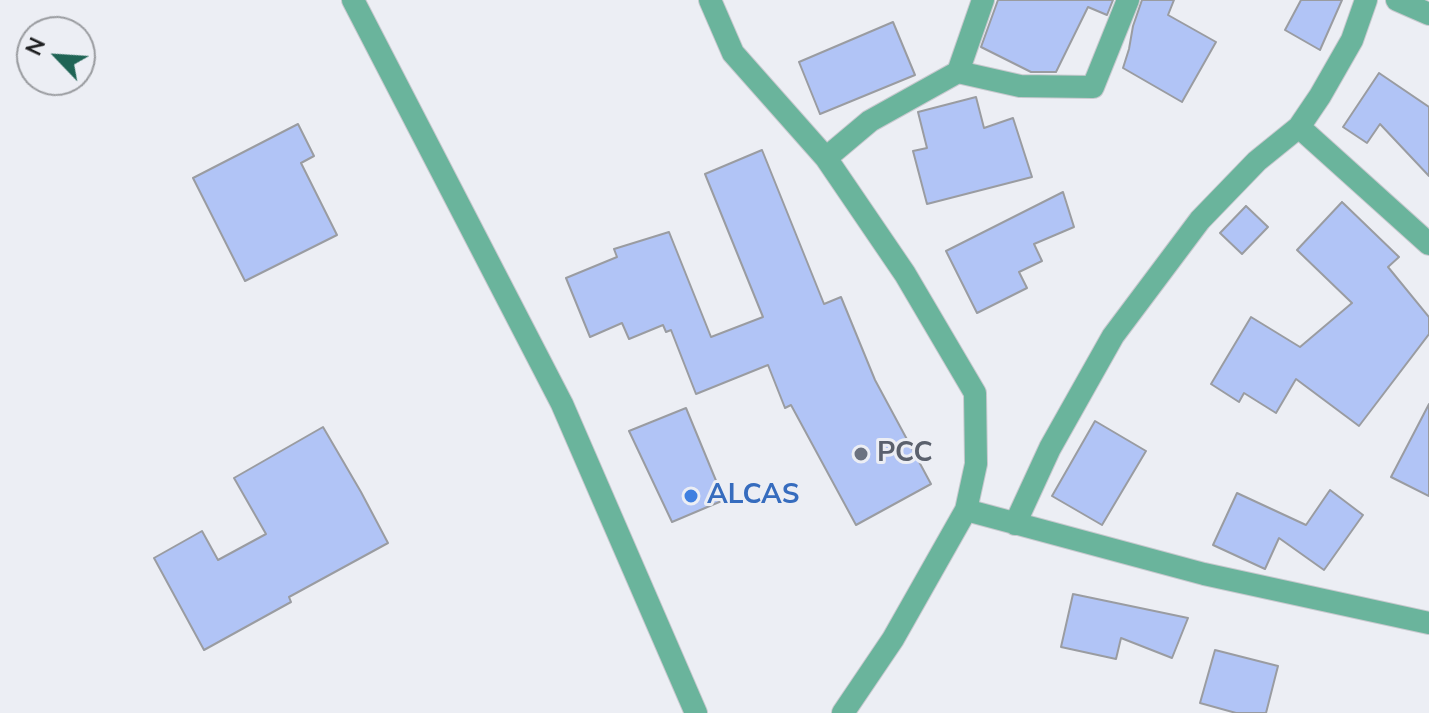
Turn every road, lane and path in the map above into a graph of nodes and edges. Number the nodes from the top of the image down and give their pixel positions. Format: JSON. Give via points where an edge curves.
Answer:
{"nodes":[{"id":1,"x":353,"y":0,"type":"edge"},
{"id":2,"x":710,"y":0,"type":"edge"},
{"id":3,"x":983,"y":0,"type":"edge"},
{"id":4,"x":1128,"y":0,"type":"edge"},
{"id":5,"x":1366,"y":0,"type":"edge"},
{"id":6,"x":1397,"y":0,"type":"edge"},
{"id":7,"x":1429,"y":14,"type":"edge"},
{"id":8,"x":958,"y":72,"type":"junction"},
{"id":9,"x":1299,"y":127,"type":"junction"},
{"id":10,"x":826,"y":158,"type":"junction"},
{"id":11,"x":1429,"y":243,"type":"edge"},
{"id":12,"x":966,"y":510,"type":"junction"},
{"id":13,"x":1015,"y":524,"type":"junction"},
{"id":14,"x":1429,"y":623,"type":"edge"},
{"id":15,"x":696,"y":713,"type":"edge"},
{"id":16,"x":843,"y":713,"type":"edge"}],
"edges":[{"from":1,"to":15,"type":"street","via":[[562,404]]},
{"from":2,"to":10,"type":"street","via":[[733,53]]},
{"from":3,"to":8,"type":"street"},
{"from":4,"to":8,"type":"street","via":[[1093,87],[1020,86]]},
{"from":5,"to":9,"type":"street","via":[[1352,40]]},
{"from":6,"to":7,"type":"street"},
{"from":8,"to":10,"type":"street","via":[[870,121]]},
{"from":9,"to":11,"type":"street"},
{"from":9,"to":13,"type":"street","via":[[1200,220],[1113,336],[1050,448]]},
{"from":10,"to":12,"type":"street","via":[[905,274],[975,393],[976,464]]},
{"from":12,"to":13,"type":"street"},
{"from":12,"to":16,"type":"street","via":[[893,639]]},
{"from":13,"to":14,"type":"street","via":[[1204,574]]}]}
